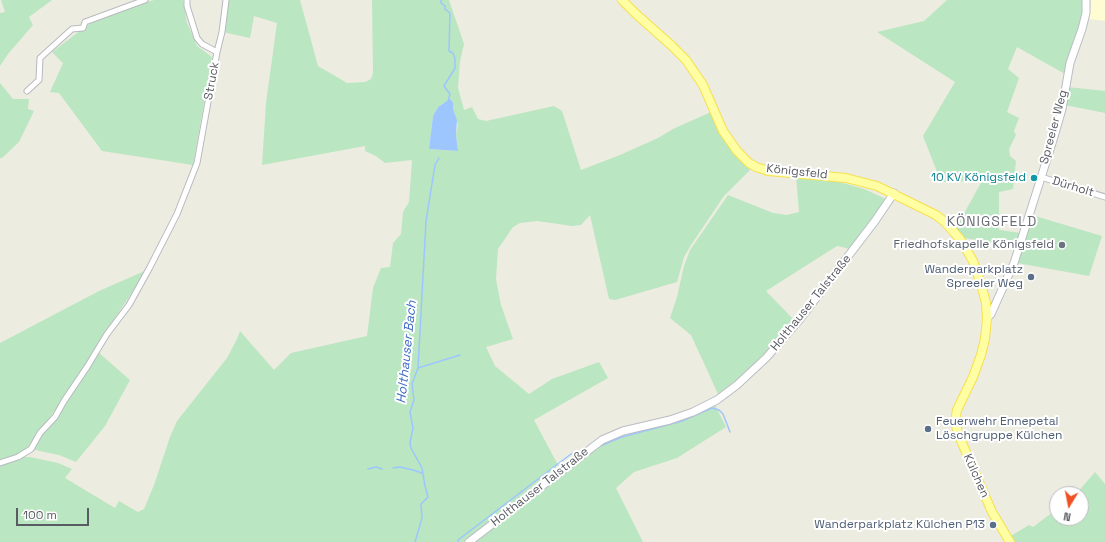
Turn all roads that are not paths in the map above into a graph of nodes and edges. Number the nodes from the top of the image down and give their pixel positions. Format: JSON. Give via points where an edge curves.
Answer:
{"nodes":[{"id":1,"x":146,"y":0,"type":"edge"},
{"id":2,"x":187,"y":0,"type":"edge"},
{"id":3,"x":226,"y":0,"type":"edge"},
{"id":4,"x":622,"y":0,"type":"edge"},
{"id":5,"x":1086,"y":0,"type":"edge"},
{"id":6,"x":217,"y":52,"type":"junction"},
{"id":7,"x":27,"y":91,"type":"dead end"},
{"id":8,"x":1041,"y":177,"type":"junction"},
{"id":9,"x":894,"y":193,"type":"junction"},
{"id":10,"x":1105,"y":197,"type":"edge"},
{"id":11,"x":987,"y":318,"type":"junction"},
{"id":12,"x":0,"y":463,"type":"edge"},
{"id":13,"x":469,"y":542,"type":"edge"},
{"id":14,"x":1010,"y":542,"type":"edge"}],
"edges":[{"from":1,"to":7,"type":"street","via":[[85,22],[83,28],[72,29],[40,58],[39,80]]},
{"from":2,"to":6,"type":"street","via":[[197,38],[202,44]]},
{"from":3,"to":6,"type":"street","name":"Struck"},
{"from":4,"to":9,"type":"main road","name":"Königsfeld","via":[[679,52],[698,77],[723,131],[749,163],[768,171],[866,182]]},
{"from":5,"to":8,"type":"street","name":"Spreeler Weg","via":[[1082,29],[1070,63],[1058,123]]},
{"from":6,"to":12,"type":"street","name":"Struck","via":[[197,162],[177,214],[150,266],[128,305],[55,417],[40,433],[31,448],[18,457]]},
{"from":8,"to":10,"type":"street","name":"Dürholt"},
{"from":8,"to":11,"type":"street","name":"Spreeler Weg","via":[[1014,263]]},
{"from":9,"to":11,"type":"main road","name":"Königsfeld","via":[[936,215],[960,238],[973,261],[981,284]]},
{"from":9,"to":13,"type":"street","name":"Holthauser Talstraße","via":[[800,319],[766,358],[737,384],[709,405],[694,412],[623,431],[602,440]]},
{"from":11,"to":14,"type":"main road","name":"Külchen","via":[[982,355],[955,418],[957,430],[992,512]]}]}
